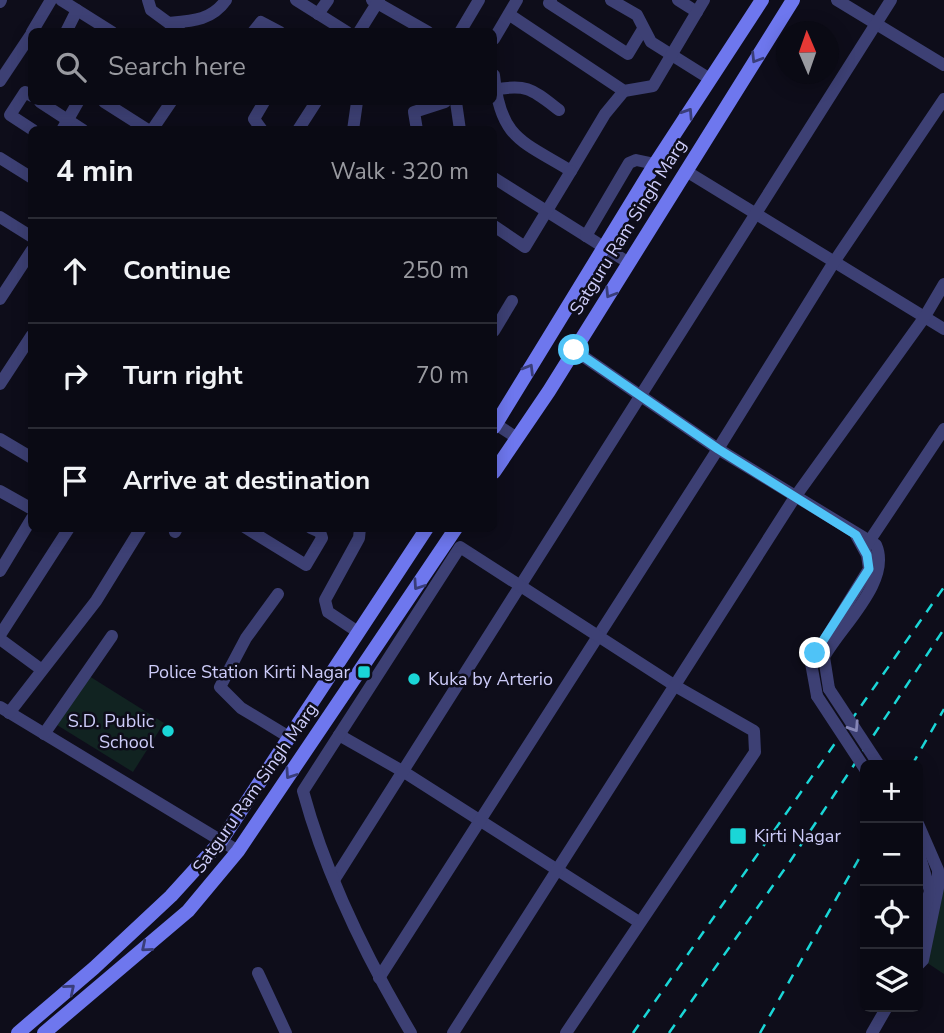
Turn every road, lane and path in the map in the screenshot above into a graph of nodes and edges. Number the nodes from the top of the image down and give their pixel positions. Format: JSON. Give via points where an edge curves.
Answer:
{"nodes":[{"id":1,"x":51,"y":0,"type":"edge"},
{"id":2,"x":61,"y":0,"type":"edge"},
{"id":3,"x":137,"y":0,"type":"edge"},
{"id":4,"x":226,"y":0,"type":"edge"},
{"id":5,"x":296,"y":0,"type":"edge"},
{"id":6,"x":328,"y":0,"type":"edge"},
{"id":7,"x":479,"y":0,"type":"edge"},
{"id":8,"x":517,"y":0,"type":"edge"},
{"id":9,"x":551,"y":0,"type":"edge"},
{"id":10,"x":611,"y":0,"type":"edge"},
{"id":11,"x":678,"y":0,"type":"edge"},
{"id":12,"x":704,"y":0,"type":"edge"},
{"id":13,"x":762,"y":0,"type":"edge"},
{"id":14,"x":793,"y":0,"type":"edge"},
{"id":15,"x":837,"y":0,"type":"edge"},
{"id":16,"x":891,"y":0,"type":"edge"},
{"id":17,"x":376,"y":1,"type":"edge"},
{"id":18,"x":150,"y":5,"type":"edge"},
{"id":19,"x":77,"y":10,"type":"junction"},
{"id":20,"x":697,"y":12,"type":"junction"},
{"id":21,"x":318,"y":14,"type":"junction"},
{"id":22,"x":510,"y":15,"type":"junction"},
{"id":23,"x":205,"y":17,"type":"junction"},
{"id":24,"x":169,"y":23,"type":"junction"},
{"id":25,"x":875,"y":24,"type":"junction"},
{"id":26,"x":34,"y":28,"type":"edge"},
{"id":27,"x":68,"y":28,"type":"edge"},
{"id":28,"x":106,"y":28,"type":"edge"},
{"id":29,"x":176,"y":28,"type":"edge"},
{"id":30,"x":205,"y":28,"type":"edge"},
{"id":31,"x":256,"y":28,"type":"edge"},
{"id":32,"x":272,"y":28,"type":"edge"},
{"id":33,"x":341,"y":28,"type":"edge"},
{"id":34,"x":361,"y":28,"type":"edge"},
{"id":35,"x":421,"y":28,"type":"edge"},
{"id":36,"x":462,"y":28,"type":"edge"},
{"id":37,"x":643,"y":29,"type":"junction"},
{"id":38,"x":497,"y":34,"type":"edge"},
{"id":39,"x":27,"y":52,"type":"edge"},
{"id":40,"x":671,"y":56,"type":"junction"},
{"id":41,"x":944,"y":65,"type":"edge"},
{"id":42,"x":710,"y":79,"type":"junction"},
{"id":43,"x":0,"y":81,"type":"edge"},
{"id":44,"x":497,"y":89,"type":"edge"},
{"id":45,"x":624,"y":91,"type":"junction"},
{"id":46,"x":28,"y":94,"type":"edge"},
{"id":47,"x":497,"y":99,"type":"edge"},
{"id":48,"x":944,"y":99,"type":"edge"},
{"id":49,"x":43,"y":105,"type":"edge"},
{"id":50,"x":76,"y":105,"type":"edge"},
{"id":51,"x":109,"y":105,"type":"edge"},
{"id":52,"x":169,"y":105,"type":"edge"},
{"id":53,"x":262,"y":105,"type":"edge"},
{"id":54,"x":314,"y":105,"type":"edge"},
{"id":55,"x":357,"y":105,"type":"edge"},
{"id":56,"x":456,"y":105,"type":"edge"},
{"id":57,"x":413,"y":107,"type":"edge"},
{"id":58,"x":559,"y":110,"type":"dead end"},
{"id":59,"x":64,"y":125,"type":"edge"},
{"id":60,"x":143,"y":126,"type":"edge"},
{"id":61,"x":153,"y":126,"type":"edge"},
{"id":62,"x":259,"y":126,"type":"edge"},
{"id":63,"x":301,"y":126,"type":"edge"},
{"id":64,"x":354,"y":126,"type":"edge"},
{"id":65,"x":416,"y":126,"type":"edge"},
{"id":66,"x":459,"y":126,"type":"edge"},
{"id":67,"x":28,"y":127,"type":"edge"},
{"id":68,"x":0,"y":158,"type":"edge"},
{"id":69,"x":655,"y":164,"type":"junction"},
{"id":70,"x":571,"y":171,"type":"junction"},
{"id":71,"x":686,"y":171,"type":"junction"},
{"id":72,"x":28,"y":176,"type":"edge"},
{"id":73,"x":497,"y":180,"type":"edge"},
{"id":74,"x":546,"y":211,"type":"junction"},
{"id":75,"x":757,"y":213,"type":"junction"},
{"id":76,"x":0,"y":217,"type":"edge"},
{"id":77,"x":497,"y":228,"type":"edge"},
{"id":78,"x":28,"y":234,"type":"edge"},
{"id":79,"x":586,"y":236,"type":"junction"},
{"id":80,"x":603,"y":247,"type":"junction"},
{"id":81,"x":28,"y":254,"type":"edge"},
{"id":82,"x":834,"y":262,"type":"junction"},
{"id":83,"x":629,"y":263,"type":"junction"},
{"id":84,"x":6,"y":278,"type":"edge"},
{"id":85,"x":944,"y":284,"type":"edge"},
{"id":86,"x":0,"y":299,"type":"edge"},
{"id":87,"x":512,"y":301,"type":"dead end"},
{"id":88,"x":924,"y":318,"type":"junction"},
{"id":89,"x":497,"y":326,"type":"edge"},
{"id":90,"x":944,"y":329,"type":"edge"},
{"id":91,"x":28,"y":341,"type":"edge"},
{"id":92,"x":574,"y":350,"type":"junction"},
{"id":93,"x":0,"y":384,"type":"edge"},
{"id":94,"x":641,"y":396,"type":"junction"},
{"id":95,"x":497,"y":420,"type":"edge"},
{"id":96,"x":497,"y":427,"type":"edge"},
{"id":97,"x":944,"y":429,"type":"edge"},
{"id":98,"x":517,"y":438,"type":"junction"},
{"id":99,"x":0,"y":439,"type":"edge"},
{"id":100,"x":718,"y":449,"type":"junction"},
{"id":101,"x":28,"y":456,"type":"edge"},
{"id":102,"x":497,"y":468,"type":"edge"},
{"id":103,"x":0,"y":491,"type":"edge"},
{"id":104,"x":795,"y":497,"type":"junction"},
{"id":105,"x":28,"y":507,"type":"edge"},
{"id":106,"x":28,"y":524,"type":"edge"},
{"id":107,"x":66,"y":532,"type":"edge"},
{"id":108,"x":139,"y":532,"type":"edge"},
{"id":109,"x":252,"y":532,"type":"edge"},
{"id":110,"x":320,"y":532,"type":"edge"},
{"id":111,"x":360,"y":532,"type":"edge"},
{"id":112,"x":423,"y":532,"type":"edge"},
{"id":113,"x":455,"y":538,"type":"edge"},
{"id":114,"x":867,"y":544,"type":"junction"},
{"id":115,"x":0,"y":570,"type":"edge"},
{"id":116,"x":522,"y":588,"type":"junction"},
{"id":117,"x":278,"y":594,"type":"dead end"},
{"id":118,"x":358,"y":632,"type":"junction"},
{"id":119,"x":112,"y":636,"type":"dead end"},
{"id":120,"x":599,"y":636,"type":"junction"},
{"id":121,"x":0,"y":637,"type":"edge"},
{"id":122,"x":42,"y":670,"type":"junction"},
{"id":123,"x":677,"y":687,"type":"junction"},
{"id":124,"x":823,"y":693,"type":"junction"},
{"id":125,"x":4,"y":710,"type":"edge"},
{"id":126,"x":44,"y":734,"type":"junction"},
{"id":127,"x":339,"y":735,"type":"junction"},
{"id":128,"x":289,"y":737,"type":"junction"},
{"id":129,"x":860,"y":760,"type":"edge"},
{"id":130,"x":875,"y":760,"type":"edge"},
{"id":131,"x":404,"y":772,"type":"junction"},
{"id":132,"x":480,"y":822,"type":"junction"},
{"id":133,"x":923,"y":836,"type":"edge"},
{"id":134,"x":221,"y":841,"type":"junction"},
{"id":135,"x":238,"y":851,"type":"junction"},
{"id":136,"x":923,"y":867,"type":"edge"},
{"id":137,"x":557,"y":872,"type":"junction"},
{"id":138,"x":334,"y":880,"type":"junction"},
{"id":139,"x":923,"y":914,"type":"edge"},
{"id":140,"x":639,"y":922,"type":"junction"},
{"id":141,"x":923,"y":960,"type":"edge"},
{"id":142,"x":258,"y":973,"type":"dead end"},
{"id":143,"x":379,"y":978,"type":"junction"},
{"id":144,"x":884,"y":1012,"type":"edge"},
{"id":145,"x":18,"y":1033,"type":"edge"},
{"id":146,"x":44,"y":1033,"type":"edge"},
{"id":147,"x":286,"y":1033,"type":"edge"},
{"id":148,"x":411,"y":1033,"type":"edge"},
{"id":149,"x":453,"y":1033,"type":"edge"},
{"id":150,"x":566,"y":1033,"type":"edge"},
{"id":151,"x":872,"y":1033,"type":"edge"}],
"edges":[{"from":1,"to":26,"type":"street"},
{"from":2,"to":19,"type":"street"},
{"from":3,"to":18,"type":"street"},
{"from":4,"to":23,"type":"street","via":[[216,13]]},
{"from":5,"to":21,"type":"street"},
{"from":6,"to":21,"type":"street"},
{"from":7,"to":36,"type":"street"},
{"from":8,"to":22,"type":"street"},
{"from":9,"to":37,"type":"street","via":[[549,3],[628,54]]},
{"from":10,"to":37,"type":"street","via":[[637,15]]},
{"from":11,"to":20,"type":"street"},
{"from":12,"to":20,"type":"street"},
{"from":13,"to":42,"type":"main road","name":"Satguru Ram Singh Marg"},
{"from":14,"to":71,"type":"main road","name":"Satguru Ram Singh Marg","one_way":true},
{"from":15,"to":25,"type":"street"},
{"from":16,"to":25,"type":"street"},
{"from":17,"to":34,"type":"street"},
{"from":17,"to":35,"type":"street"},
{"from":18,"to":24,"type":"street"},
{"from":19,"to":27,"type":"street"},
{"from":19,"to":28,"type":"street"},
{"from":20,"to":40,"type":"street"},
{"from":21,"to":33,"type":"street"},
{"from":22,"to":38,"type":"street"},
{"from":22,"to":45,"type":"street"},
{"from":23,"to":24,"type":"street"},
{"from":23,"to":30,"type":"street"},
{"from":24,"to":29,"type":"street"},
{"from":25,"to":41,"type":"street"},
{"from":25,"to":75,"type":"street"},
{"from":31,"to":32,"type":"street","via":[[261,22]]},
{"from":37,"to":40,"type":"street","via":[[651,42]]},
{"from":39,"to":43,"type":"street"},
{"from":40,"to":42,"type":"street"},
{"from":40,"to":45,"type":"street","via":[[653,86]]},
{"from":69,"to":42,"type":"main road","name":"Satguru Ram Singh Marg","one_way":true},
{"from":44,"to":58,"type":"street","via":[[528,88]]},
{"from":45,"to":70,"type":"street","via":[[604,114]]},
{"from":46,"to":67,"type":"street","via":[[10,115]]},
{"from":47,"to":70,"type":"street","via":[[511,134]]},
{"from":48,"to":82,"type":"street"},
{"from":49,"to":59,"type":"street"},
{"from":50,"to":59,"type":"street"},
{"from":51,"to":60,"type":"street"},
{"from":52,"to":61,"type":"street"},
{"from":53,"to":62,"type":"street","via":[[254,119]]},
{"from":54,"to":63,"type":"street"},
{"from":55,"to":64,"type":"street"},
{"from":56,"to":66,"type":"street"},
{"from":57,"to":65,"type":"street"},
{"from":68,"to":72,"type":"street"},
{"from":69,"to":79,"type":"street","via":[[629,163]]},
{"from":69,"to":80,"type":"main road","name":"Satguru Ram Singh Marg"},
{"from":70,"to":74,"type":"street"},
{"from":71,"to":75,"type":"street"},
{"from":71,"to":83,"type":"main road","name":"Satguru Ram Singh Marg"},
{"from":73,"to":74,"type":"street"},
{"from":74,"to":77,"type":"street","via":[[524,247]]},
{"from":74,"to":79,"type":"street"},
{"from":75,"to":82,"type":"street"},
{"from":75,"to":94,"type":"street"},
{"from":76,"to":78,"type":"street"},
{"from":79,"to":80,"type":"street"},
{"from":80,"to":83,"type":"street"},
{"from":95,"to":80,"type":"main road","name":"Satguru Ram Singh Marg","one_way":true},
{"from":81,"to":84,"type":"street"},
{"from":82,"to":88,"type":"street"},
{"from":82,"to":100,"type":"street"},
{"from":83,"to":92,"type":"main road","name":"Satguru Ram Singh Marg","one_way":true},
{"from":84,"to":86,"type":"street"},
{"from":85,"to":88,"type":"street"},
{"from":87,"to":89,"type":"street"},
{"from":88,"to":90,"type":"street"},
{"from":88,"to":104,"type":"street"},
{"from":91,"to":93,"type":"street"},
{"from":92,"to":94,"type":"street"},
{"from":92,"to":98,"type":"main road","name":"Satguru Ram Singh Marg"},
{"from":94,"to":100,"type":"street"},
{"from":94,"to":116,"type":"street"},
{"from":96,"to":98,"type":"street"},
{"from":97,"to":114,"type":"street"},
{"from":98,"to":102,"type":"main road","name":"Satguru Ram Singh Marg"},
{"from":99,"to":101,"type":"street"},
{"from":100,"to":104,"type":"street"},
{"from":100,"to":120,"type":"street"},
{"from":103,"to":105,"type":"street"},
{"from":104,"to":114,"type":"street"},
{"from":104,"to":123,"type":"street"},
{"from":106,"to":115,"type":"street"},
{"from":107,"to":121,"type":"street"},
{"from":108,"to":122,"type":"street","via":[[96,601]]},
{"from":109,"to":110,"type":"street","via":[[306,565],[322,538]]},
{"from":111,"to":118,"type":"street","via":[[325,600],[328,612]]},
{"from":112,"to":118,"type":"main road","name":"Satguru Ram Singh Marg"},
{"from":113,"to":116,"type":"street"},
{"from":113,"to":127,"type":"street"},
{"from":113,"to":135,"type":"main road","name":"Satguru Ram Singh Marg","one_way":true},
{"from":114,"to":124,"type":"street","via":[[869,569],[811,663],[811,676]]},
{"from":116,"to":120,"type":"street"},
{"from":116,"to":131,"type":"street"},
{"from":117,"to":128,"type":"street","via":[[246,638],[220,687],[241,708]]},
{"from":118,"to":128,"type":"main road","name":"Satguru Ram Singh Marg"},
{"from":119,"to":126,"type":"street"},
{"from":120,"to":123,"type":"street"},
{"from":120,"to":132,"type":"street"},
{"from":121,"to":122,"type":"street"},
{"from":122,"to":125,"type":"street"},
{"from":123,"to":137,"type":"street"},
{"from":123,"to":140,"type":"street","via":[[754,731],[755,752]]},
{"from":124,"to":129,"type":"street","bridge":true},
{"from":124,"to":130,"type":"street","one_way":true,"bridge":true},
{"from":125,"to":126,"type":"street"},
{"from":126,"to":134,"type":"street"},
{"from":127,"to":131,"type":"street"},
{"from":127,"to":138,"type":"street","via":[[303,791]]},
{"from":128,"to":134,"type":"main road","name":"Satguru Ram Singh Marg"},
{"from":131,"to":132,"type":"street"},
{"from":131,"to":138,"type":"street"},
{"from":132,"to":137,"type":"street"},
{"from":132,"to":143,"type":"street"},
{"from":133,"to":141,"type":"street","via":[[938,870]]},
{"from":134,"to":135,"type":"street"},
{"from":145,"to":134,"type":"main road","name":"Satguru Ram Singh Marg","one_way":true,"via":[[171,896]]},
{"from":135,"to":146,"type":"main road","name":"Satguru Ram Singh Marg","one_way":true,"via":[[188,911]]},
{"from":136,"to":139,"type":"street","via":[[930,891]]},
{"from":137,"to":140,"type":"street"},
{"from":137,"to":149,"type":"street"},
{"from":138,"to":143,"type":"street"},
{"from":140,"to":150,"type":"street"},
{"from":142,"to":147,"type":"street"},
{"from":143,"to":148,"type":"street"},
{"from":144,"to":151,"type":"street"}]}
